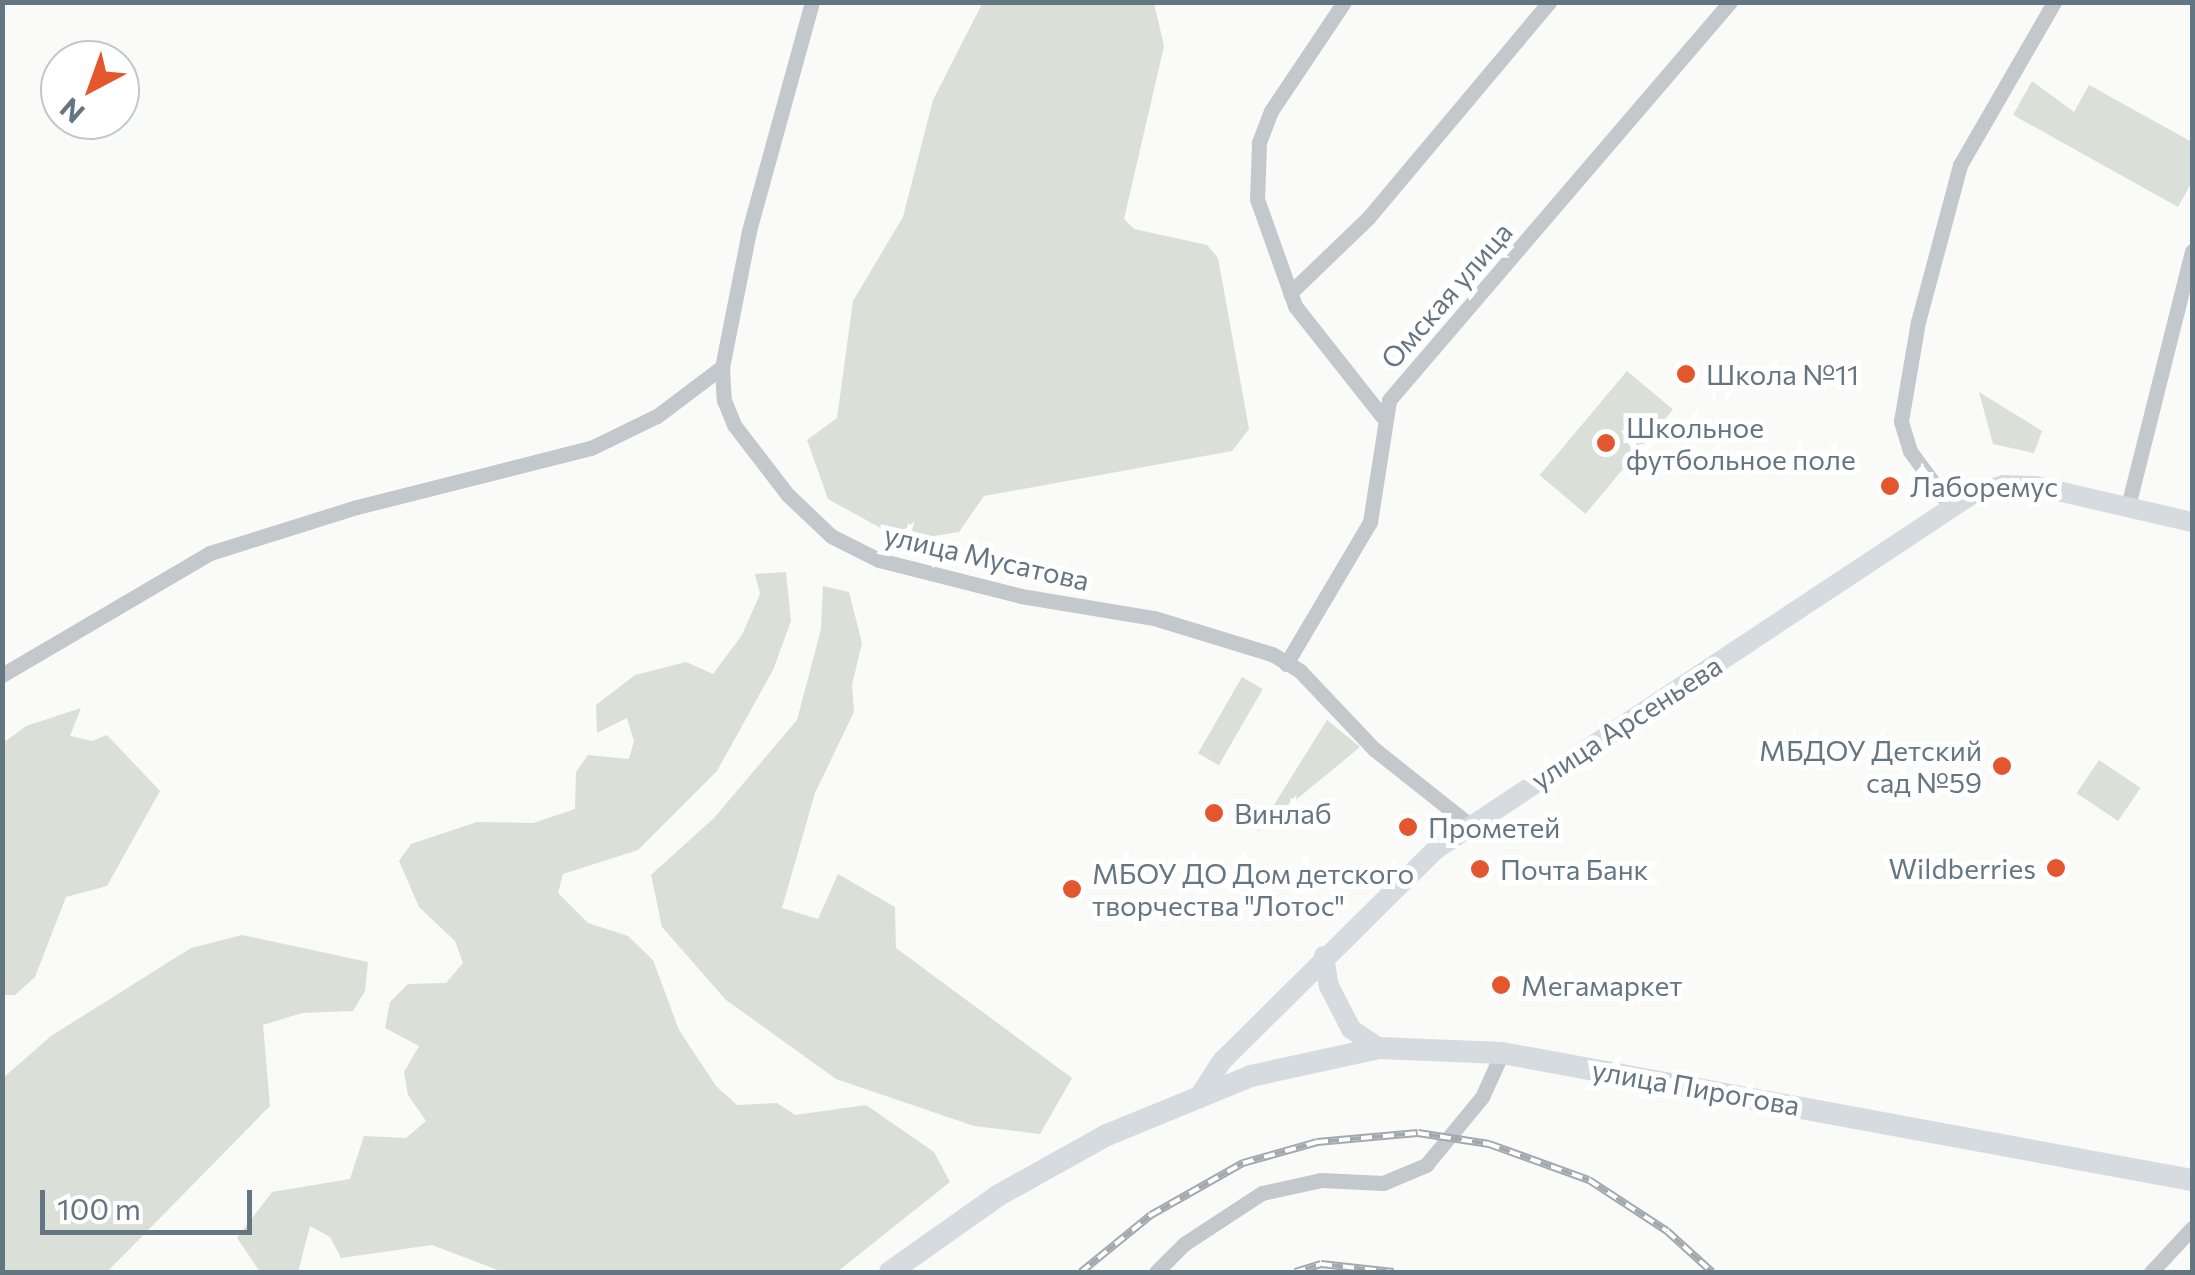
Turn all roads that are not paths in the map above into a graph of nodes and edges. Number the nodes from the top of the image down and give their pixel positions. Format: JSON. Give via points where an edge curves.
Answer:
{"nodes":[{"id":1,"x":812,"y":2,"type":"edge"},
{"id":2,"x":1344,"y":2,"type":"edge"},
{"id":3,"x":1549,"y":2,"type":"edge"},
{"id":4,"x":1730,"y":2,"type":"edge"},
{"id":5,"x":2054,"y":2,"type":"edge"},
{"id":6,"x":2192,"y":251,"type":"edge"},
{"id":7,"x":1290,"y":294,"type":"junction"},
{"id":8,"x":722,"y":367,"type":"junction"},
{"id":9,"x":1382,"y":416,"type":"junction"},
{"id":10,"x":2128,"y":506,"type":"junction"},
{"id":11,"x":1951,"y":507,"type":"junction"},
{"id":12,"x":2192,"y":522,"type":"edge"},
{"id":13,"x":1286,"y":664,"type":"junction"},
{"id":14,"x":2,"y":675,"type":"edge"},
{"id":15,"x":1470,"y":825,"type":"junction"},
{"id":16,"x":1324,"y":956,"type":"junction"},
{"id":17,"x":1379,"y":1048,"type":"junction"},
{"id":18,"x":1502,"y":1053,"type":"junction"},
{"id":19,"x":1200,"y":1096,"type":"junction"},
{"id":20,"x":2192,"y":1180,"type":"edge"},
{"id":21,"x":2192,"y":1228,"type":"edge"},
{"id":22,"x":2159,"y":1269,"type":"edge"},
{"id":23,"x":890,"y":1272,"type":"edge"},
{"id":24,"x":1156,"y":1272,"type":"edge"}],
"edges":[{"from":1,"to":8,"type":"street","name":"улица Мусатова","via":[[749,230]]},
{"from":2,"to":7,"type":"street","via":[[1301,60],[1259,143],[1259,212]]},
{"from":3,"to":7,"type":"street","via":[[1368,218]]},
{"from":4,"to":9,"type":"street","name":"Омская улица"},
{"from":5,"to":11,"type":"street","via":[[1960,165],[1918,322],[1901,421],[1910,451]]},
{"from":6,"to":10,"type":"street"},
{"from":7,"to":9,"type":"street"},
{"from":8,"to":13,"type":"street","name":"улица Мусатова","via":[[734,425],[788,495],[847,548],[1021,596],[1154,618],[1251,646]]},
{"from":8,"to":14,"type":"street","via":[[656,416],[591,448],[358,507],[210,554]]},
{"from":9,"to":13,"type":"street","via":[[1370,522]]},
{"from":10,"to":11,"type":"main road","name":"улица Арсеньева","via":[[2019,484],[1980,490]]},
{"from":10,"to":12,"type":"main road","name":"улица Арсеньева"},
{"from":11,"to":15,"type":"main road","name":"улица Арсеньева"},
{"from":13,"to":15,"type":"street","name":"улица Мусатова","via":[[1308,678],[1374,749]]},
{"from":15,"to":16,"type":"main road","name":"улица Арсеньева","via":[[1421,862]]},
{"from":16,"to":17,"type":"main road","via":[[1329,986],[1351,1029]]},
{"from":16,"to":19,"type":"main road","name":"улица Арсеньева","via":[[1222,1061]]},
{"from":17,"to":18,"type":"main road","name":"улица Пирогова"},
{"from":17,"to":19,"type":"main road","name":"улица Пирогова","via":[[1269,1071]]},
{"from":18,"to":20,"type":"main road","name":"улица Пирогова"},
{"from":18,"to":24,"type":"street","via":[[1482,1097],[1426,1165],[1383,1182],[1321,1180],[1262,1194],[1195,1236]]},
{"from":19,"to":23,"type":"main road","name":"улица Пирогова","via":[[1054,1161]]},
{"from":21,"to":22,"type":"street"}]}
